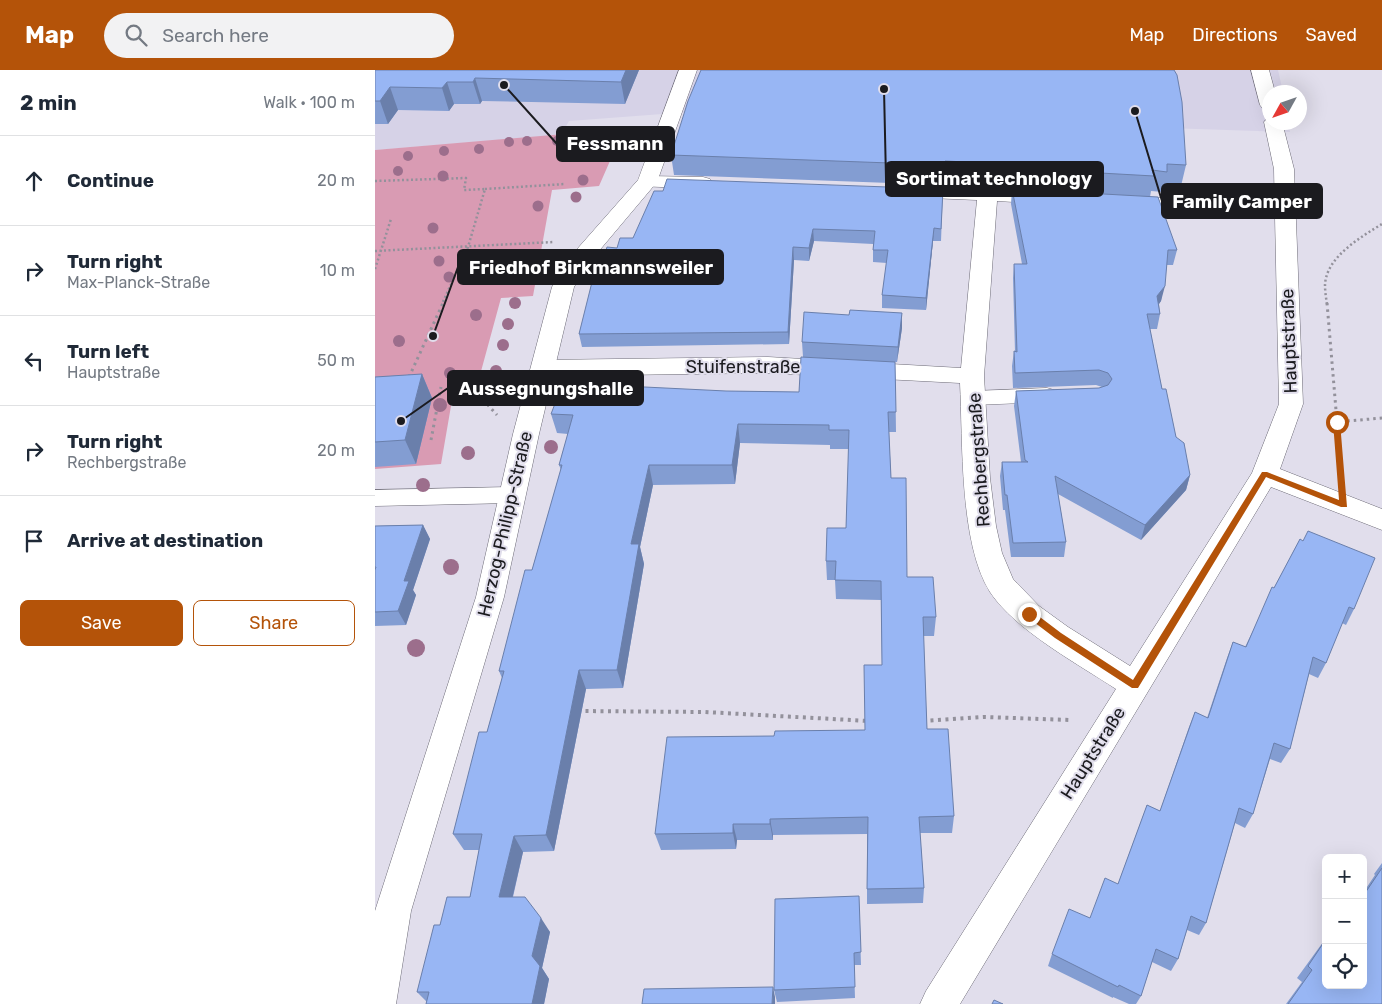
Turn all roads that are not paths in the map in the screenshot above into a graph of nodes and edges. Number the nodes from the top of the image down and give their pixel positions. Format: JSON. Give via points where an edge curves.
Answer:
{"nodes":[{"id":1,"x":688,"y":70,"type":"edge"},
{"id":2,"x":1260,"y":70,"type":"edge"},
{"id":3,"x":1264,"y":85,"type":"edge"},
{"id":4,"x":1275,"y":130,"type":"edge"},
{"id":5,"x":647,"y":182,"type":"junction"},
{"id":6,"x":723,"y":184,"type":"edge"},
{"id":7,"x":884,"y":190,"type":"edge"},
{"id":8,"x":988,"y":195,"type":"junction"},
{"id":9,"x":1064,"y":199,"type":"edge"},
{"id":10,"x":1102,"y":201,"type":"edge"},
{"id":11,"x":1178,"y":205,"type":"road end"},
{"id":12,"x":543,"y":368,"type":"junction"},
{"id":13,"x":973,"y":387,"type":"junction"},
{"id":14,"x":1068,"y":395,"type":"edge"},
{"id":15,"x":1265,"y":474,"type":"junction"},
{"id":16,"x":514,"y":495,"type":"junction"},
{"id":17,"x":375,"y":498,"type":"edge"},
{"id":18,"x":1382,"y":520,"type":"edge"},
{"id":19,"x":1135,"y":685,"type":"junction"},
{"id":20,"x":377,"y":1004,"type":"edge"},
{"id":21,"x":939,"y":1004,"type":"edge"}],
"edges":[{"from":1,"to":5,"type":"street","name":"Herzog-Philipp-Straße"},
{"from":2,"to":3,"type":"street"},
{"from":4,"to":15,"type":"street","name":"Hauptstraße","via":[[1283,169],[1291,404]]},
{"from":5,"to":6,"type":"street"},
{"from":5,"to":12,"type":"street","name":"Herzog-Philipp-Straße","via":[[579,261],[563,287]]},
{"from":7,"to":8,"type":"street"},
{"from":8,"to":9,"type":"street"},
{"from":8,"to":13,"type":"street","name":"Rechbergstraße"},
{"from":10,"to":11,"type":"street"},
{"from":12,"to":13,"type":"street","name":"Stuifenstraße","via":[[768,365]]},
{"from":12,"to":16,"type":"street","name":"Herzog-Philipp-Straße"},
{"from":13,"to":14,"type":"lane","name":"Stuifenstraße"},
{"from":13,"to":19,"type":"street","name":"Rechbergstraße","via":[[982,526],[988,553],[1001,585],[1043,625]]},
{"from":15,"to":18,"type":"street"},
{"from":15,"to":19,"type":"street","name":"Hauptstraße"},
{"from":16,"to":17,"type":"lane"},
{"from":16,"to":20,"type":"street","name":"Herzog-Philipp-Straße","via":[[490,597],[393,911]]},
{"from":19,"to":21,"type":"street","name":"Hauptstraße"}]}
